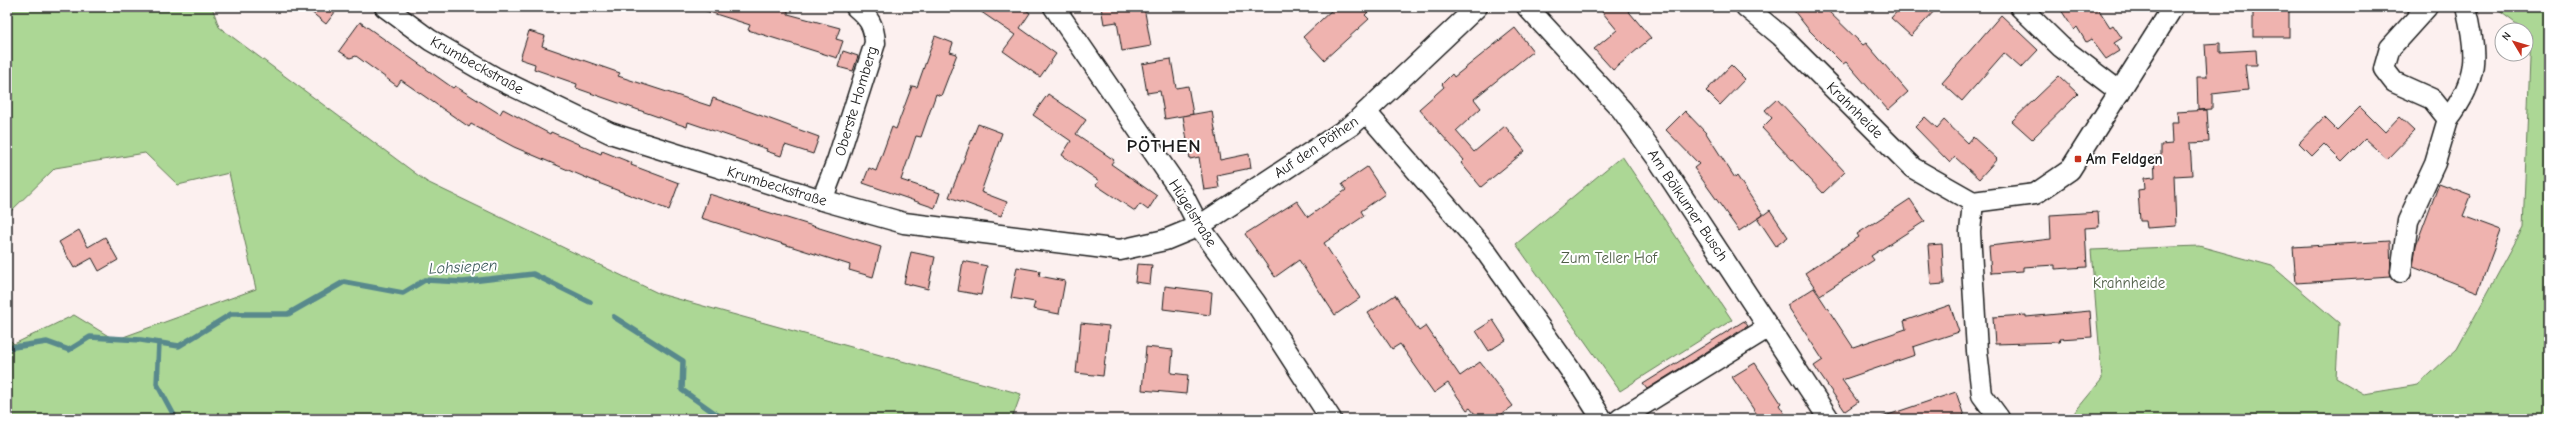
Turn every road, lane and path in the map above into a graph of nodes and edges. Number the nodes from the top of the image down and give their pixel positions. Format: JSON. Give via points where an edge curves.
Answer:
{"nodes":[{"id":1,"x":385,"y":7,"type":"edge"},
{"id":2,"x":856,"y":7,"type":"edge"},
{"id":3,"x":1054,"y":7,"type":"edge"},
{"id":4,"x":1477,"y":7,"type":"edge"},
{"id":5,"x":1527,"y":7,"type":"edge"},
{"id":6,"x":1746,"y":7,"type":"edge"},
{"id":7,"x":2020,"y":7,"type":"edge"},
{"id":8,"x":2173,"y":7,"type":"edge"},
{"id":9,"x":2427,"y":7,"type":"edge"},
{"id":10,"x":2466,"y":7,"type":"edge"},
{"id":11,"x":2120,"y":92,"type":"junction"},
{"id":12,"x":1366,"y":112,"type":"junction"},
{"id":13,"x":2448,"y":119,"type":"junction"},
{"id":14,"x":822,"y":200,"type":"junction"},
{"id":15,"x":1972,"y":202,"type":"junction"},
{"id":16,"x":1199,"y":226,"type":"junction"},
{"id":17,"x":2401,"y":272,"type":"dead end"},
{"id":18,"x":1768,"y":327,"type":"junction"},
{"id":19,"x":1999,"y":418,"type":"edge"},
{"id":20,"x":1331,"y":419,"type":"edge"},
{"id":21,"x":1602,"y":419,"type":"edge"},
{"id":22,"x":1620,"y":419,"type":"edge"},
{"id":23,"x":1829,"y":419,"type":"edge"}],
"edges":[{"from":1,"to":14,"type":"street","name":"Krumbeckstraße","via":[[430,40],[488,73],[610,133]]},
{"from":2,"to":14,"type":"street","name":"Oberste Homberg","via":[[874,27],[875,43]]},
{"from":3,"to":16,"type":"street","name":"Hügelstraße","via":[[1183,195]]},
{"from":4,"to":12,"type":"street","name":"Auf den Pöthen"},
{"from":5,"to":18,"type":"street","name":"Am Bölkumer Busch","via":[[1622,110]]},
{"from":6,"to":15,"type":"street","name":"Krahnheide","via":[[1781,36],[1913,168]]},
{"from":7,"to":11,"type":"street","via":[[2061,47]]},
{"from":8,"to":11,"type":"street"},
{"from":9,"to":13,"type":"street","via":[[2390,48],[2384,69],[2394,82],[2432,99]]},
{"from":10,"to":13,"type":"street","via":[[2473,41],[2471,77],[2464,97]]},
{"from":11,"to":15,"type":"street","via":[[2070,170],[2035,194]]},
{"from":12,"to":16,"type":"street","name":"Auf den Pöthen","via":[[1352,125]]},
{"from":12,"to":21,"type":"street","via":[[1484,249],[1576,378]]},
{"from":13,"to":17,"type":"street","via":[[2435,163],[2408,221]]},
{"from":14,"to":16,"type":"street","name":"Krumbeckstraße","via":[[904,222],[1120,250],[1165,240]]},
{"from":15,"to":19,"type":"street","via":[[1971,239],[1981,388],[1982,395]]},
{"from":16,"to":20,"type":"street","name":"Hügelstraße","via":[[1255,302]]},
{"from":18,"to":22,"type":"street"},
{"from":18,"to":23,"type":"street","name":"Am Bölkumer Busch"}]}
